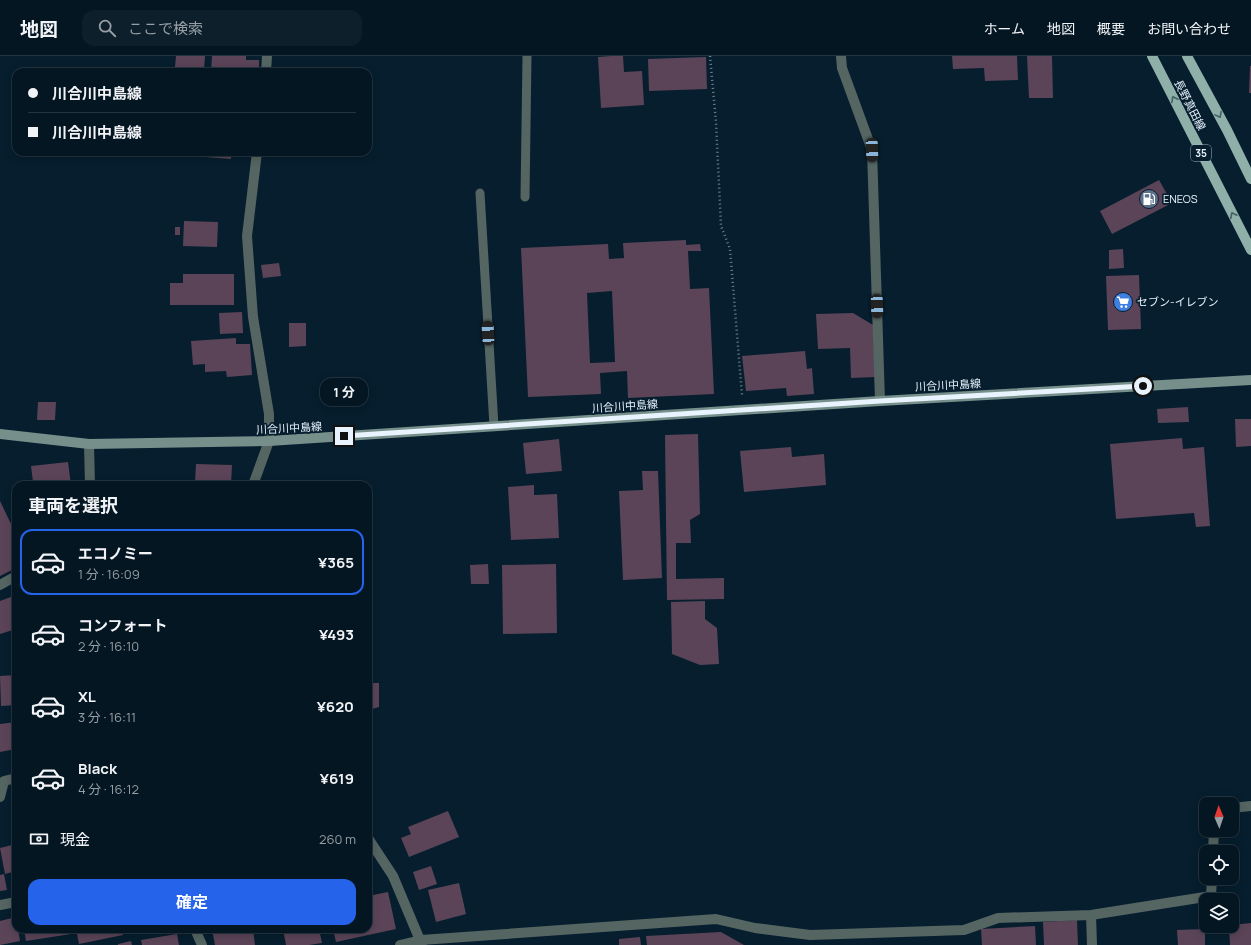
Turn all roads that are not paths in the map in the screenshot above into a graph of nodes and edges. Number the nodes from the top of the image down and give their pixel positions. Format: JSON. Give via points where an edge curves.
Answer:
{"nodes":[{"id":1,"x":267,"y":56,"type":"edge"},
{"id":2,"x":527,"y":56,"type":"edge"},
{"id":3,"x":841,"y":56,"type":"edge"},
{"id":4,"x":1152,"y":56,"type":"edge"},
{"id":5,"x":1187,"y":56,"type":"edge"},
{"id":6,"x":266,"y":68,"type":"edge"},
{"id":7,"x":257,"y":156,"type":"edge"},
{"id":8,"x":1251,"y":179,"type":"edge"},
{"id":9,"x":480,"y":193,"type":"dead end"},
{"id":10,"x":525,"y":197,"type":"dead end"},
{"id":11,"x":1251,"y":250,"type":"edge"},
{"id":12,"x":1251,"y":380,"type":"edge"},
{"id":13,"x":880,"y":401,"type":"junction"},
{"id":14,"x":494,"y":426,"type":"junction"},
{"id":15,"x":0,"y":434,"type":"edge"},
{"id":16,"x":269,"y":442,"type":"junction"},
{"id":17,"x":89,"y":444,"type":"junction"},
{"id":18,"x":90,"y":481,"type":"edge"},
{"id":19,"x":254,"y":481,"type":"edge"},
{"id":20,"x":12,"y":578,"type":"edge"},
{"id":21,"x":0,"y":585,"type":"edge"},
{"id":22,"x":12,"y":779,"type":"edge"},
{"id":23,"x":0,"y":797,"type":"edge"},
{"id":24,"x":1251,"y":806,"type":"edge"},
{"id":25,"x":1239,"y":807,"type":"edge"},
{"id":26,"x":372,"y":844,"type":"edge"},
{"id":27,"x":1212,"y":885,"type":"edge"},
{"id":28,"x":12,"y":903,"type":"edge"},
{"id":29,"x":0,"y":905,"type":"edge"},
{"id":30,"x":1091,"y":915,"type":"junction"},
{"id":31,"x":198,"y":933,"type":"edge"},
{"id":32,"x":422,"y":943,"type":"edge"},
{"id":33,"x":202,"y":945,"type":"edge"},
{"id":34,"x":400,"y":945,"type":"edge"},
{"id":35,"x":1092,"y":945,"type":"edge"}],
"edges":[{"from":1,"to":6,"type":"street"},
{"from":2,"to":10,"type":"lane"},
{"from":3,"to":13,"type":"street","via":[[842,68],[872,150]]},
{"from":11,"to":4,"type":"main road","name":"長野真田線","number":"35","one_way":true},
{"from":5,"to":8,"type":"main road","name":"長野真田線","one_way":true},
{"from":7,"to":16,"type":"street","via":[[247,236],[253,317],[269,414]]},
{"from":9,"to":14,"type":"lane"},
{"from":12,"to":13,"type":"main road","name":"川合川中島線"},
{"from":13,"to":14,"type":"main road","name":"川合川中島線"},
{"from":14,"to":16,"type":"main road","name":"川合川中島線"},
{"from":15,"to":17,"type":"main road","name":"川合川中島線"},
{"from":16,"to":17,"type":"main road","name":"川合川中島線"},
{"from":16,"to":19,"type":"street"},
{"from":17,"to":18,"type":"street"},
{"from":20,"to":21,"type":"street"},
{"from":22,"to":23,"type":"street","via":[[4,781]]},
{"from":24,"to":25,"type":"street"},
{"from":26,"to":32,"type":"street","via":[[393,876]]},
{"from":27,"to":30,"type":"street","via":[[1211,896]]},
{"from":28,"to":29,"type":"street"},
{"from":30,"to":32,"type":"street","via":[[998,918],[964,930],[810,935],[755,928],[716,919]]},
{"from":30,"to":35,"type":"street"},
{"from":31,"to":33,"type":"street"},
{"from":32,"to":34,"type":"street"}]}
